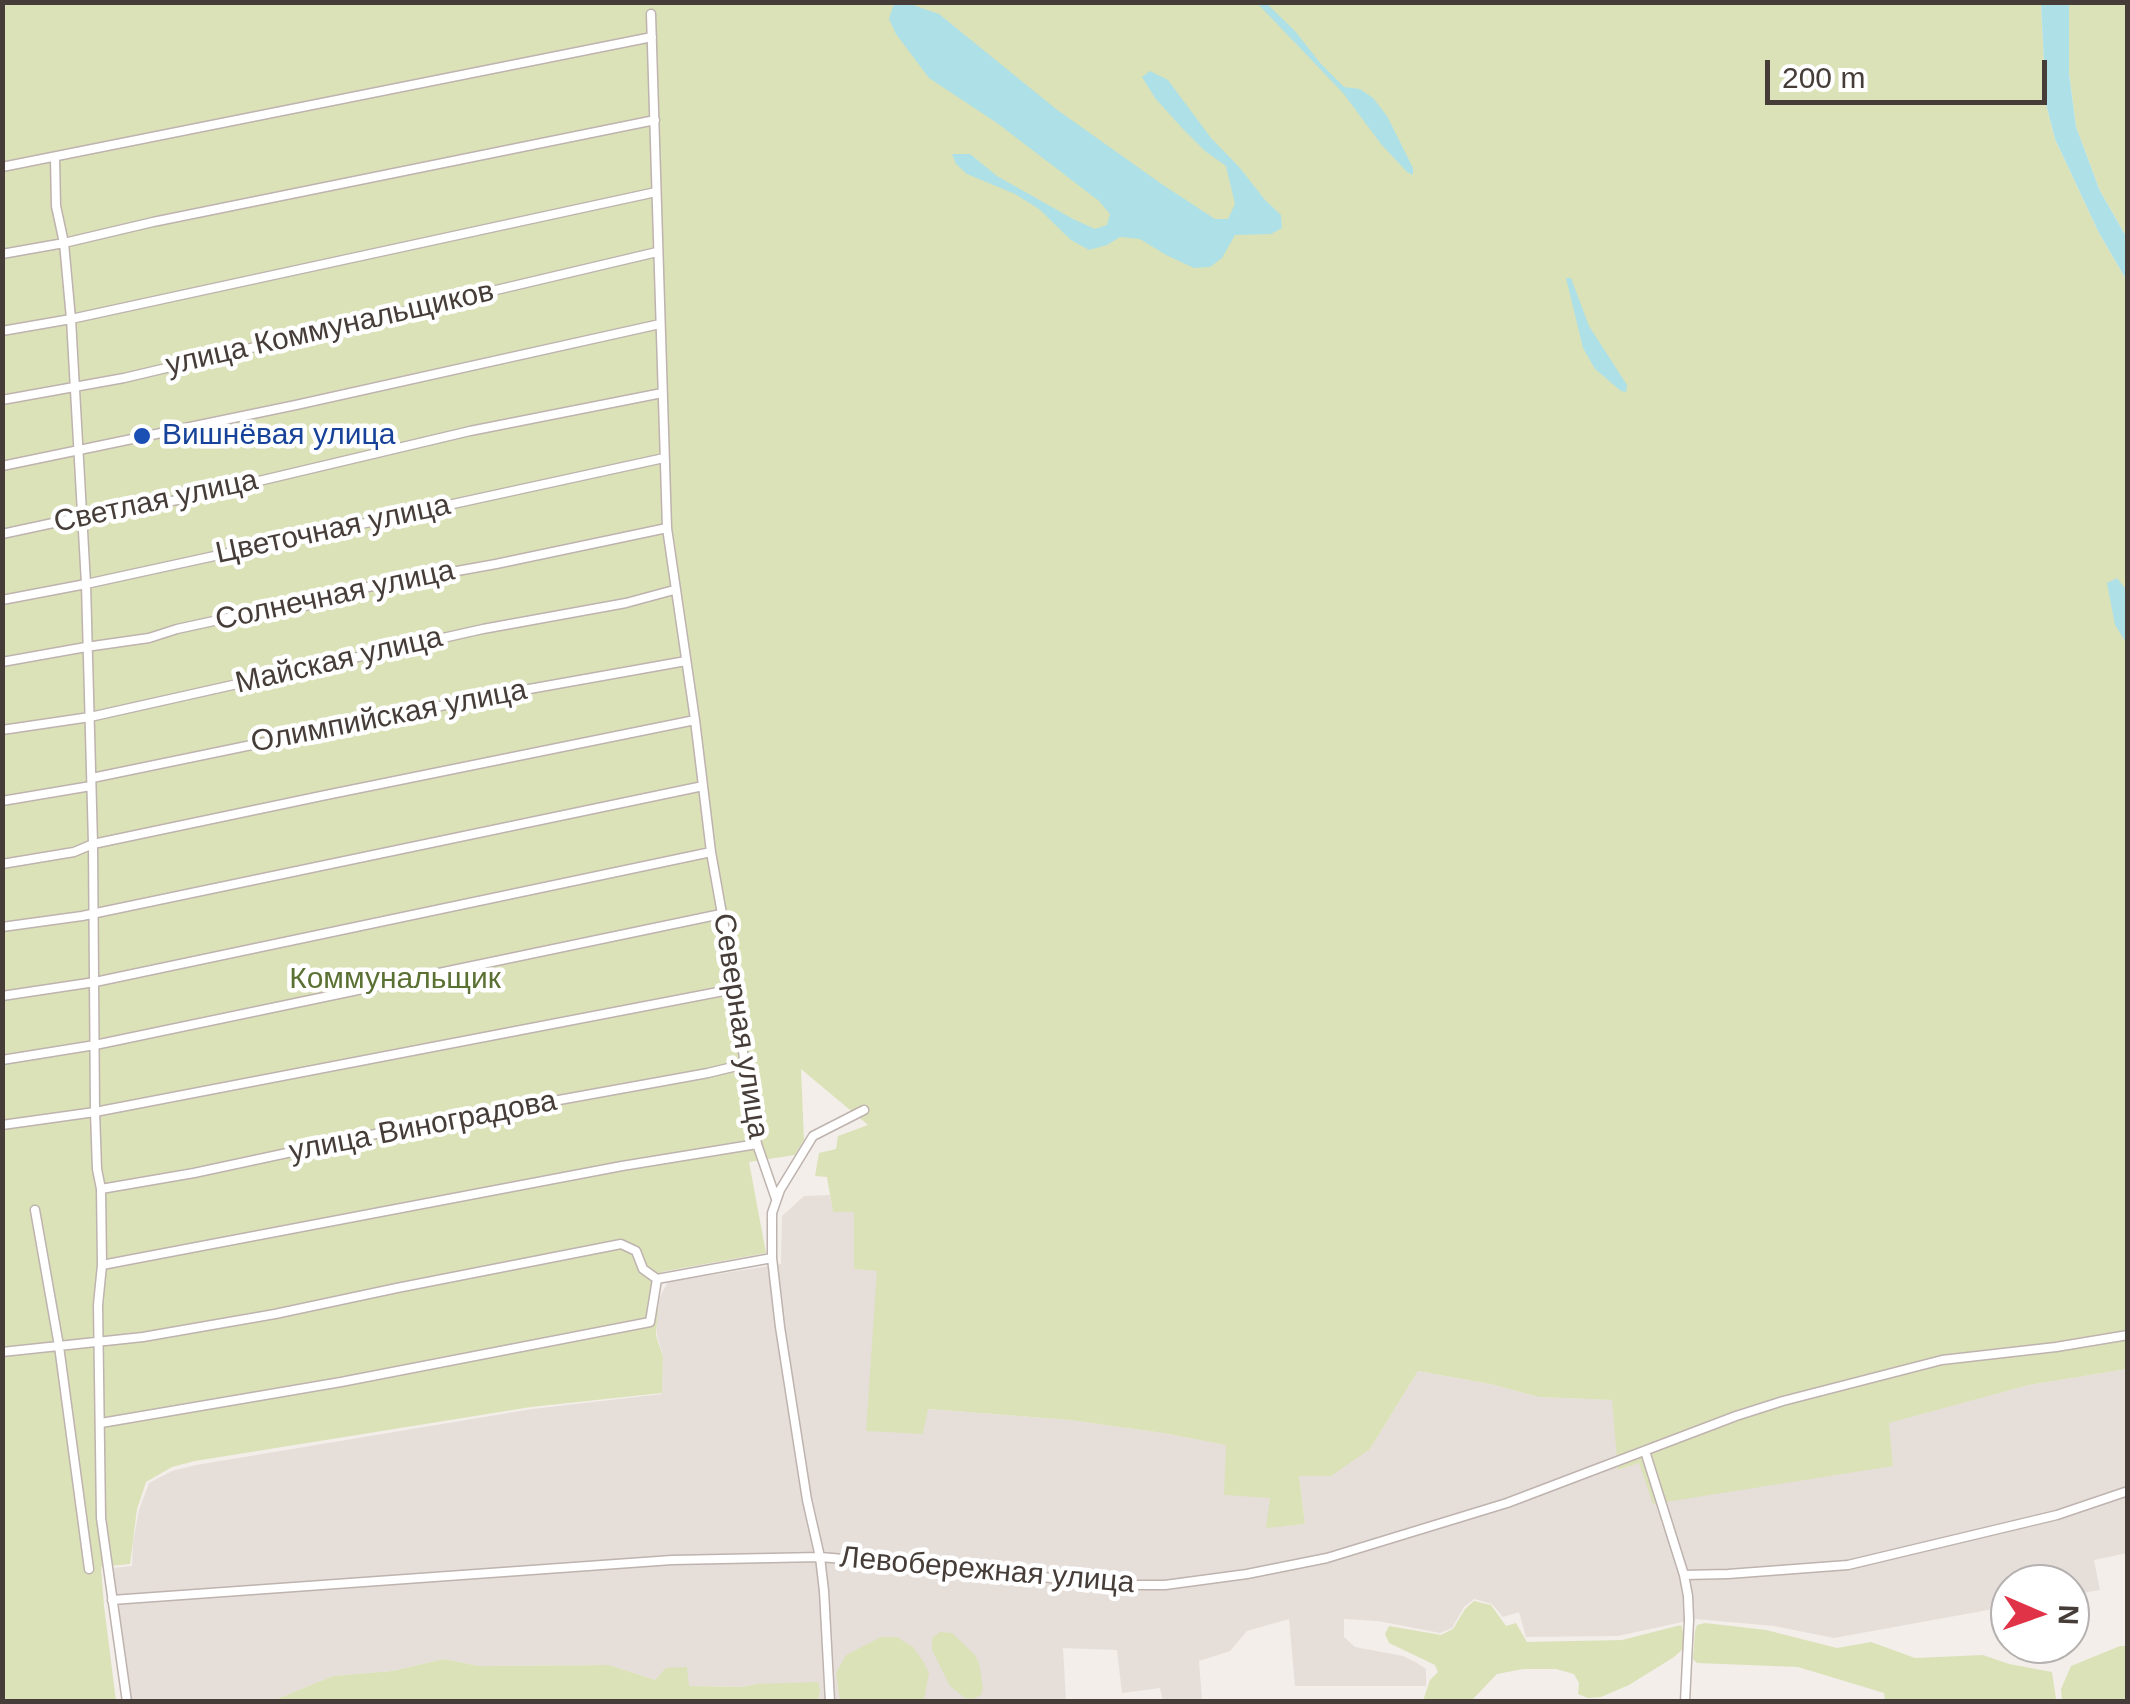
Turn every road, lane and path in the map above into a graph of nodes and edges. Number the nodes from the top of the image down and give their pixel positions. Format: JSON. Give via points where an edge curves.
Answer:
{"nodes":[{"id":1,"x":650,"y":14,"type":"dead end"},
{"id":2,"x":652,"y":37,"type":"junction"},
{"id":3,"x":655,"y":120,"type":"junction"},
{"id":4,"x":55,"y":158,"type":"junction"},
{"id":5,"x":2,"y":167,"type":"edge"},
{"id":6,"x":656,"y":192,"type":"junction"},
{"id":7,"x":64,"y":243,"type":"junction"},
{"id":8,"x":657,"y":252,"type":"junction"},
{"id":9,"x":2,"y":254,"type":"edge"},
{"id":10,"x":70,"y":319,"type":"junction"},
{"id":11,"x":660,"y":324,"type":"junction"},
{"id":12,"x":2,"y":331,"type":"edge"},
{"id":13,"x":75,"y":388,"type":"junction"},
{"id":14,"x":662,"y":393,"type":"junction"},
{"id":15,"x":2,"y":400,"type":"edge"},
{"id":16,"x":77,"y":451,"type":"junction"},
{"id":17,"x":664,"y":458,"type":"junction"},
{"id":18,"x":2,"y":466,"type":"edge"},
{"id":19,"x":81,"y":517,"type":"junction"},
{"id":20,"x":667,"y":528,"type":"junction"},
{"id":21,"x":2,"y":534,"type":"edge"},
{"id":22,"x":86,"y":584,"type":"junction"},
{"id":23,"x":674,"y":590,"type":"junction"},
{"id":24,"x":2,"y":600,"type":"edge"},
{"id":25,"x":86,"y":647,"type":"junction"},
{"id":26,"x":686,"y":661,"type":"junction"},
{"id":27,"x":2,"y":662,"type":"edge"},
{"id":28,"x":90,"y":717,"type":"junction"},
{"id":29,"x":695,"y":720,"type":"junction"},
{"id":30,"x":2,"y":730,"type":"edge"},
{"id":31,"x":92,"y":782,"type":"junction"},
{"id":32,"x":703,"y":786,"type":"junction"},
{"id":33,"x":2,"y":800,"type":"edge"},
{"id":34,"x":94,"y":844,"type":"junction"},
{"id":35,"x":711,"y":852,"type":"junction"},
{"id":36,"x":2,"y":864,"type":"edge"},
{"id":37,"x":94,"y":912,"type":"junction"},
{"id":38,"x":721,"y":914,"type":"junction"},
{"id":39,"x":2,"y":927,"type":"edge"},
{"id":40,"x":95,"y":982,"type":"junction"},
{"id":41,"x":734,"y":989,"type":"junction"},
{"id":42,"x":2,"y":996,"type":"edge"},
{"id":43,"x":96,"y":1046,"type":"junction"},
{"id":44,"x":2,"y":1060,"type":"edge"},
{"id":45,"x":745,"y":1064,"type":"junction"},
{"id":46,"x":864,"y":1110,"type":"dead end"},
{"id":47,"x":95,"y":1112,"type":"junction"},
{"id":48,"x":2,"y":1125,"type":"edge"},
{"id":49,"x":757,"y":1144,"type":"junction"},
{"id":50,"x":101,"y":1189,"type":"junction"},
{"id":51,"x":776,"y":1199,"type":"junction"},
{"id":52,"x":35,"y":1210,"type":"dead end"},
{"id":53,"x":772,"y":1258,"type":"junction"},
{"id":54,"x":102,"y":1265,"type":"junction"},
{"id":55,"x":656,"y":1279,"type":"junction"},
{"id":56,"x":2128,"y":1335,"type":"edge"},
{"id":57,"x":100,"y":1342,"type":"junction"},
{"id":58,"x":59,"y":1346,"type":"junction"},
{"id":59,"x":2,"y":1352,"type":"edge"},
{"id":60,"x":100,"y":1423,"type":"junction"},
{"id":61,"x":1645,"y":1451,"type":"junction"},
{"id":62,"x":2128,"y":1491,"type":"edge"},
{"id":63,"x":820,"y":1557,"type":"junction"},
{"id":64,"x":90,"y":1569,"type":"dead end"},
{"id":65,"x":1684,"y":1575,"type":"junction"},
{"id":66,"x":112,"y":1600,"type":"junction"},
{"id":67,"x":127,"y":1702,"type":"edge"},
{"id":68,"x":830,"y":1702,"type":"edge"},
{"id":69,"x":1685,"y":1702,"type":"edge"}],
"edges":[{"from":1,"to":2,"type":"street","name":"Северная улица"},
{"from":2,"to":3,"type":"street","name":"Северная улица"},
{"from":2,"to":4,"type":"street"},
{"from":3,"to":6,"type":"street","name":"Северная улица"},
{"from":3,"to":7,"type":"street"},
{"from":4,"to":5,"type":"street"},
{"from":4,"to":7,"type":"street"},
{"from":6,"to":8,"type":"street","name":"Северная улица"},
{"from":6,"to":10,"type":"street"},
{"from":7,"to":9,"type":"street"},
{"from":7,"to":10,"type":"street"},
{"from":8,"to":11,"type":"street","name":"Северная улица"},
{"from":8,"to":13,"type":"street","name":"улица Коммунальщиков"},
{"from":10,"to":12,"type":"street"},
{"from":10,"to":13,"type":"street"},
{"from":11,"to":14,"type":"street","name":"Северная улица"},
{"from":11,"to":16,"type":"street"},
{"from":13,"to":15,"type":"street","name":"улица Коммунальщиков"},
{"from":13,"to":16,"type":"street"},
{"from":14,"to":17,"type":"street","name":"Северная улица"},
{"from":14,"to":19,"type":"street","name":"Светлая улица"},
{"from":16,"to":18,"type":"street"},
{"from":16,"to":19,"type":"street"},
{"from":17,"to":20,"type":"street","name":"Северная улица"},
{"from":17,"to":22,"type":"street","name":"Цветочная улица"},
{"from":19,"to":21,"type":"street","name":"Светлая улица"},
{"from":19,"to":22,"type":"street"},
{"from":20,"to":23,"type":"street","name":"Северная улица"},
{"from":20,"to":25,"type":"street","name":"Солнечная улица"},
{"from":22,"to":24,"type":"street","name":"Цветочная улица"},
{"from":22,"to":25,"type":"street"},
{"from":23,"to":26,"type":"street","name":"Северная улица"},
{"from":23,"to":28,"type":"street","name":"Майская улица"},
{"from":25,"to":27,"type":"street","name":"Солнечная улица"},
{"from":25,"to":28,"type":"street"},
{"from":26,"to":29,"type":"street","name":"Северная улица"},
{"from":26,"to":31,"type":"street","name":"Олимпийская улица","via":[[479,698]]},
{"from":28,"to":30,"type":"street","name":"Майская улица"},
{"from":28,"to":31,"type":"street"},
{"from":29,"to":32,"type":"street","name":"Северная улица"},
{"from":29,"to":34,"type":"street"},
{"from":31,"to":33,"type":"street","name":"Олимпийская улица"},
{"from":31,"to":34,"type":"street"},
{"from":32,"to":35,"type":"street","name":"Северная улица"},
{"from":32,"to":37,"type":"street"},
{"from":34,"to":36,"type":"street"},
{"from":34,"to":37,"type":"street"},
{"from":35,"to":38,"type":"street","name":"Северная улица"},
{"from":35,"to":40,"type":"street"},
{"from":37,"to":39,"type":"street"},
{"from":37,"to":40,"type":"street"},
{"from":38,"to":41,"type":"street","name":"Северная улица"},
{"from":38,"to":43,"type":"street"},
{"from":40,"to":42,"type":"street"},
{"from":40,"to":43,"type":"street"},
{"from":41,"to":45,"type":"street","name":"Северная улица"},
{"from":41,"to":47,"type":"street"},
{"from":43,"to":44,"type":"street"},
{"from":43,"to":47,"type":"street"},
{"from":45,"to":49,"type":"street","name":"Северная улица"},
{"from":45,"to":50,"type":"street","name":"улица Виноградова"},
{"from":46,"to":51,"type":"street","via":[[813,1136]]},
{"from":47,"to":48,"type":"street"},
{"from":47,"to":50,"type":"street"},
{"from":49,"to":51,"type":"street","name":"Северная улица"},
{"from":49,"to":54,"type":"street"},
{"from":50,"to":54,"type":"street"},
{"from":51,"to":53,"type":"street"},
{"from":52,"to":58,"type":"street"},
{"from":53,"to":55,"type":"street"},
{"from":53,"to":63,"type":"street"},
{"from":54,"to":57,"type":"street"},
{"from":55,"to":57,"type":"street","via":[[643,1270],[636,1250],[622,1244]]},
{"from":55,"to":60,"type":"street","via":[[650,1322]]},
{"from":56,"to":61,"type":"street","name":"Левобережная улица","via":[[1942,1360],[1783,1400]]},
{"from":57,"to":58,"type":"street"},
{"from":57,"to":60,"type":"street"},
{"from":58,"to":59,"type":"street"},
{"from":58,"to":64,"type":"street"},
{"from":60,"to":66,"type":"street","via":[[101,1518]]},
{"from":61,"to":63,"type":"street","name":"Левобережная улица","via":[[1344,1553],[1166,1585]]},
{"from":61,"to":65,"type":"street"},
{"from":62,"to":65,"type":"street","via":[[2057,1515],[1848,1565]]},
{"from":63,"to":66,"type":"street","name":"Левобережная улица","via":[[672,1560]]},
{"from":63,"to":68,"type":"street"},
{"from":65,"to":69,"type":"street"},
{"from":66,"to":67,"type":"street"}]}
